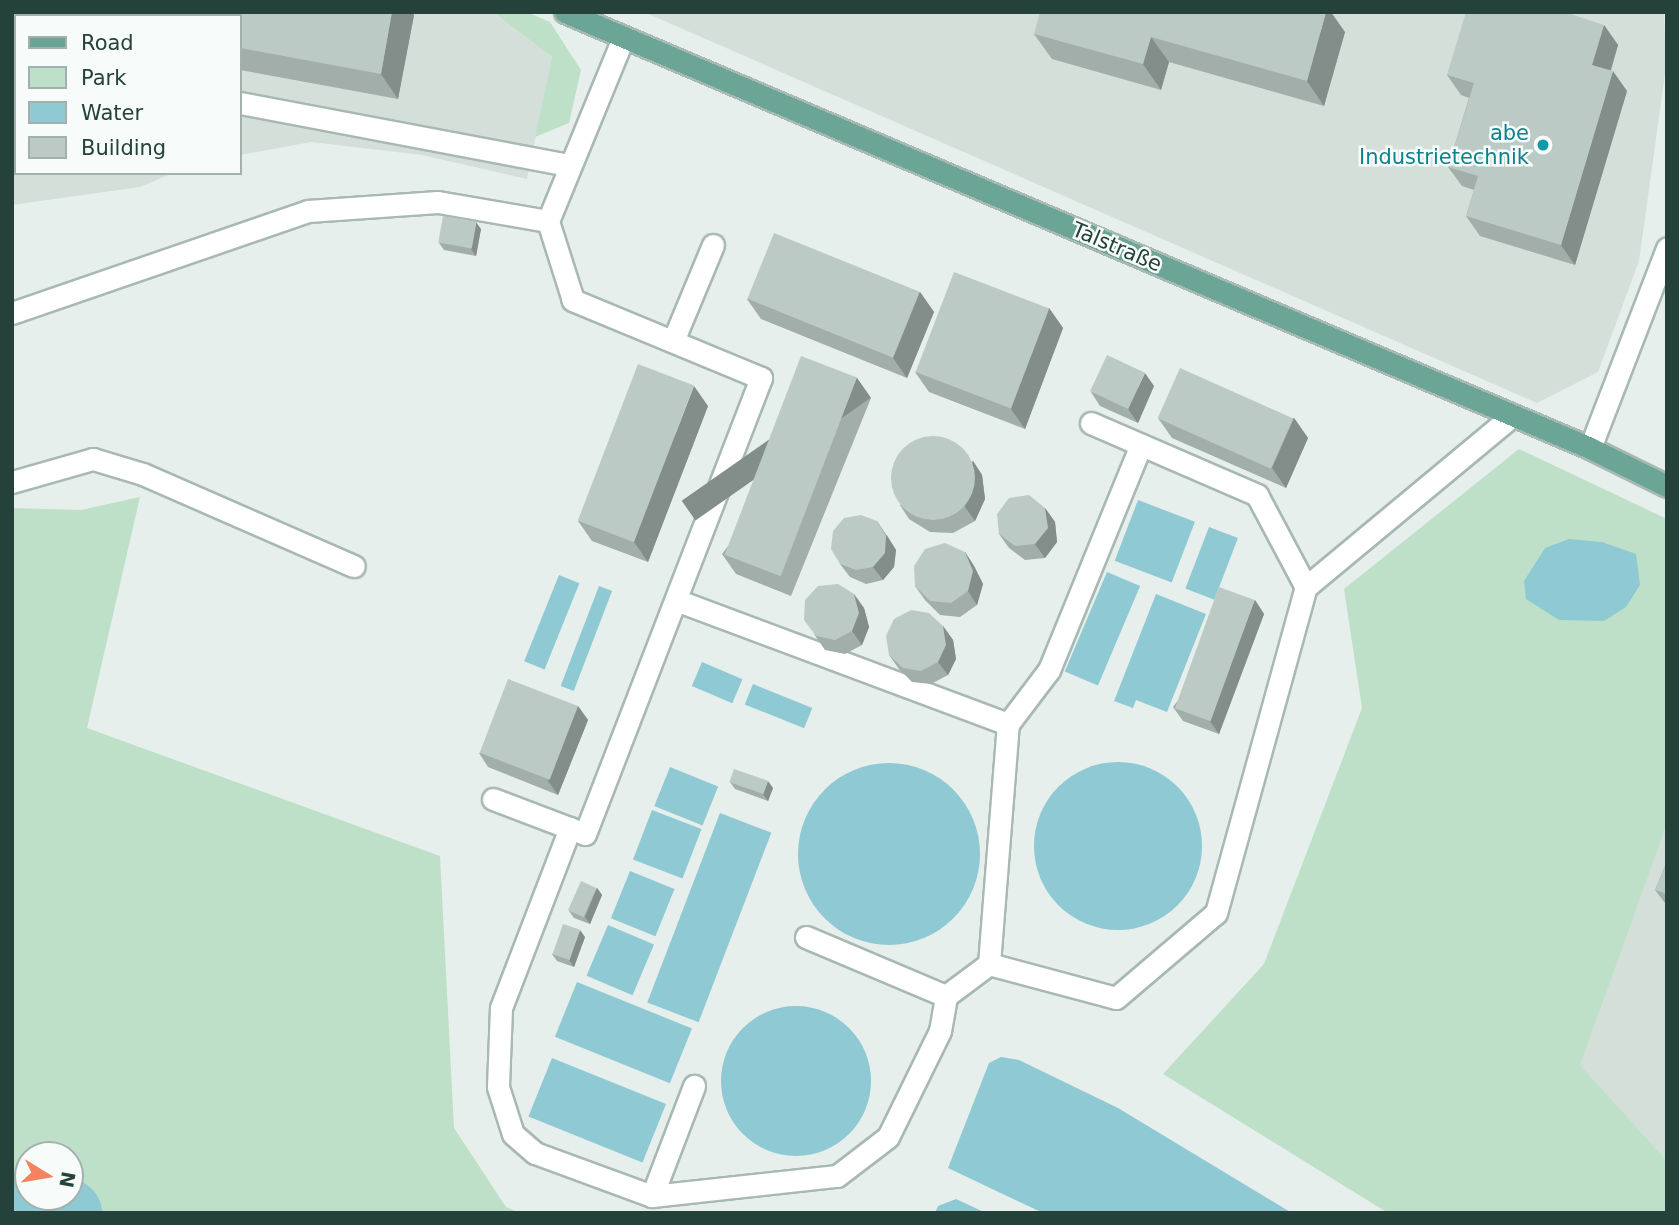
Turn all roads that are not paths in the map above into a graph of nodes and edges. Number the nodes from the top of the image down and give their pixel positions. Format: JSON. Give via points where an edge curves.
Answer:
{"nodes":[{"id":1,"x":565,"y":12,"type":"edge"},
{"id":2,"x":623,"y":38,"type":"junction"},
{"id":3,"x":242,"y":103,"type":"edge"},
{"id":4,"x":569,"y":165,"type":"junction"},
{"id":5,"x":548,"y":221,"type":"junction"},
{"id":6,"x":713,"y":245,"type":"dead end"},
{"id":7,"x":1667,"y":248,"type":"edge"},
{"id":8,"x":12,"y":313,"type":"edge"},
{"id":9,"x":673,"y":341,"type":"junction"},
{"id":10,"x":1513,"y":415,"type":"junction"},
{"id":11,"x":1091,"y":423,"type":"dead end"},
{"id":12,"x":1141,"y":445,"type":"junction"},
{"id":13,"x":1590,"y":448,"type":"junction"},
{"id":14,"x":12,"y":482,"type":"edge"},
{"id":15,"x":1667,"y":486,"type":"edge"},
{"id":16,"x":354,"y":566,"type":"dead end"},
{"id":17,"x":1306,"y":587,"type":"junction"},
{"id":18,"x":676,"y":600,"type":"junction"},
{"id":19,"x":1008,"y":724,"type":"junction"},
{"id":20,"x":493,"y":799,"type":"dead end"},
{"id":21,"x":570,"y":828,"type":"junction"},
{"id":22,"x":806,"y":937,"type":"dead end"},
{"id":23,"x":989,"y":964,"type":"junction"},
{"id":24,"x":946,"y":996,"type":"junction"},
{"id":25,"x":694,"y":1086,"type":"dead end"},
{"id":26,"x":652,"y":1196,"type":"junction"}],
"edges":[{"from":1,"to":2,"type":"main road","name":"Talstraße"},
{"from":2,"to":4,"type":"street"},
{"from":2,"to":10,"type":"main road","name":"Talstraße"},
{"from":3,"to":4,"type":"street"},
{"from":4,"to":5,"type":"street"},
{"from":5,"to":8,"type":"street","via":[[438,202],[308,211]]},
{"from":5,"to":9,"type":"street","via":[[573,300]]},
{"from":6,"to":9,"type":"street"},
{"from":7,"to":13,"type":"street"},
{"from":9,"to":18,"type":"street","via":[[761,378]]},
{"from":10,"to":13,"type":"main road","name":"Talstraße"},
{"from":10,"to":17,"type":"street"},
{"from":11,"to":12,"type":"street"},
{"from":12,"to":17,"type":"street","via":[[1257,495]]},
{"from":12,"to":19,"type":"street","via":[[1049,670]]},
{"from":13,"to":15,"type":"main road","name":"Talstraße"},
{"from":14,"to":16,"type":"street","via":[[93,459],[143,474]]},
{"from":17,"to":23,"type":"street","via":[[1216,914],[1116,998]]},
{"from":18,"to":19,"type":"street"},
{"from":18,"to":21,"type":"street","via":[[585,834]]},
{"from":19,"to":23,"type":"street"},
{"from":20,"to":21,"type":"street"},
{"from":21,"to":26,"type":"street","via":[[501,1008],[498,1087],[513,1134],[536,1153]]},
{"from":22,"to":24,"type":"street"},
{"from":23,"to":24,"type":"street"},
{"from":24,"to":26,"type":"street","via":[[940,1031],[888,1136],[837,1176]]},
{"from":25,"to":26,"type":"street"}]}
